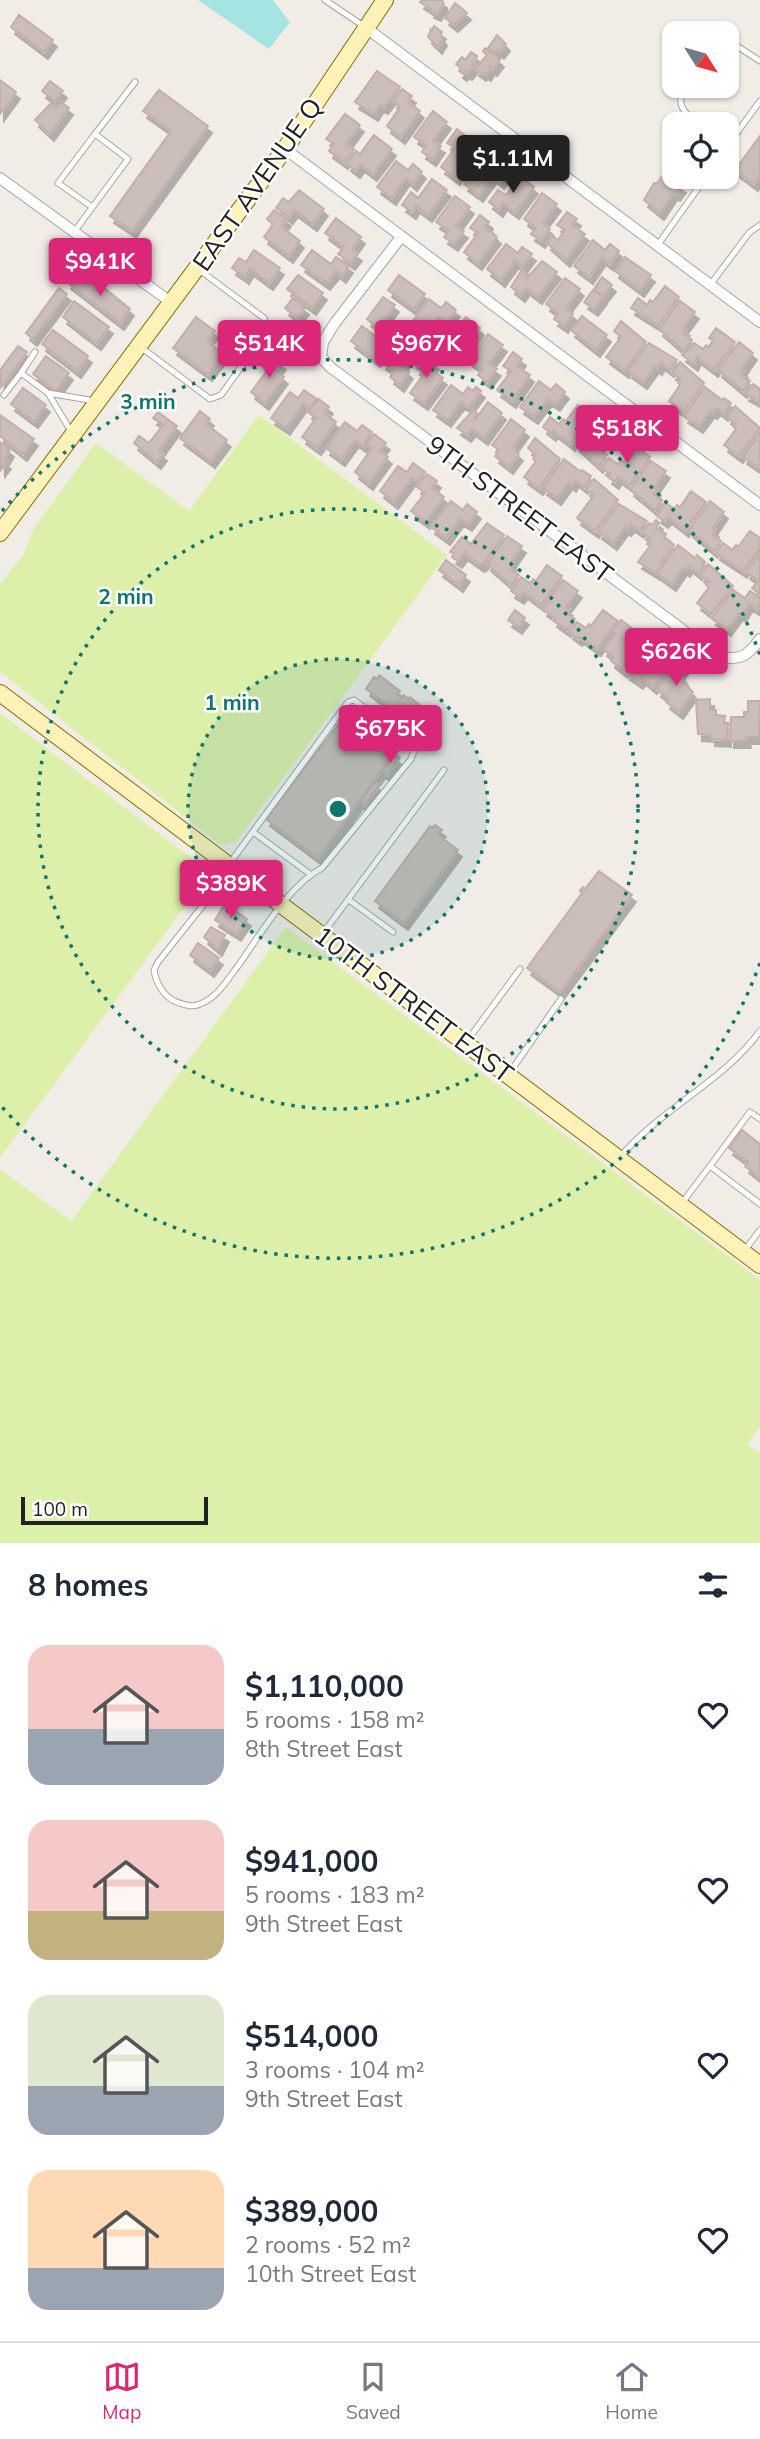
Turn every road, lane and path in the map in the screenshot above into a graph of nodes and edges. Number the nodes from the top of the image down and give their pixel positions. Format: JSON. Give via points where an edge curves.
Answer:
{"nodes":[{"id":1,"x":325,"y":0,"type":"edge"},
{"id":2,"x":385,"y":0,"type":"edge"},
{"id":3,"x":365,"y":27,"type":"junction"},
{"id":4,"x":739,"y":47,"type":"edge"},
{"id":5,"x":760,"y":61,"type":"edge"},
{"id":6,"x":135,"y":82,"type":"dead end"},
{"id":7,"x":760,"y":101,"type":"edge"},
{"id":8,"x":739,"y":129,"type":"edge"},
{"id":9,"x":96,"y":134,"type":"junction"},
{"id":10,"x":285,"y":149,"type":"junction"},
{"id":11,"x":0,"y":178,"type":"edge"},
{"id":12,"x":697,"y":189,"type":"edge"},
{"id":13,"x":92,"y":207,"type":"junction"},
{"id":14,"x":760,"y":225,"type":"edge"},
{"id":15,"x":74,"y":232,"type":"junction"},
{"id":16,"x":401,"y":237,"type":"junction"},
{"id":17,"x":657,"y":246,"type":"junction"},
{"id":18,"x":197,"y":268,"type":"junction"},
{"id":19,"x":710,"y":285,"type":"junction"},
{"id":20,"x":172,"y":303,"type":"junction"},
{"id":21,"x":760,"y":322,"type":"edge"},
{"id":22,"x":140,"y":346,"type":"junction"},
{"id":23,"x":36,"y":352,"type":"dead end"},
{"id":24,"x":20,"y":373,"type":"junction"},
{"id":25,"x":48,"y":393,"type":"junction"},
{"id":26,"x":4,"y":395,"type":"dead end"},
{"id":27,"x":98,"y":402,"type":"junction"},
{"id":28,"x":73,"y":435,"type":"junction"},
{"id":29,"x":760,"y":505,"type":"edge"},
{"id":30,"x":0,"y":533,"type":"edge"},
{"id":31,"x":760,"y":639,"type":"edge"},
{"id":32,"x":0,"y":694,"type":"edge"},
{"id":33,"x":444,"y":770,"type":"dead end"},
{"id":34,"x":253,"y":832,"type":"junction"},
{"id":35,"x":231,"y":866,"type":"junction"},
{"id":36,"x":310,"y":874,"type":"junction"},
{"id":37,"x":349,"y":900,"type":"junction"},
{"id":38,"x":282,"y":905,"type":"junction"},
{"id":39,"x":393,"y":932,"type":"dead end"},
{"id":40,"x":322,"y":935,"type":"junction"},
{"id":41,"x":520,"y":969,"type":"dead end"},
{"id":42,"x":561,"y":999,"type":"dead end"},
{"id":43,"x":760,"y":1031,"type":"edge"},
{"id":44,"x":466,"y":1043,"type":"junction"},
{"id":45,"x":508,"y":1075,"type":"junction"},
{"id":46,"x":760,"y":1119,"type":"edge"},
{"id":47,"x":619,"y":1159,"type":"junction"},
{"id":48,"x":710,"y":1166,"type":"junction"},
{"id":49,"x":760,"y":1204,"type":"edge"},
{"id":50,"x":680,"y":1205,"type":"junction"},
{"id":51,"x":760,"y":1230,"type":"edge"},
{"id":52,"x":743,"y":1252,"type":"junction"},
{"id":53,"x":760,"y":1265,"type":"edge"}],
"edges":[{"from":1,"to":3,"type":"lane"},
{"from":2,"to":3,"type":"main road","name":"EAST AVENUE Q"},
{"from":3,"to":10,"type":"main road","name":"EAST AVENUE Q"},
{"from":3,"to":17,"type":"street"},
{"from":4,"to":5,"type":"lane"},
{"from":6,"to":9,"type":"lane"},
{"from":7,"to":8,"type":"lane"},
{"from":9,"to":13,"type":"lane","via":[[128,159]]},
{"from":9,"to":13,"type":"lane","via":[[58,183]]},
{"from":10,"to":16,"type":"street"},
{"from":10,"to":18,"type":"main road","name":"EAST AVENUE Q"},
{"from":11,"to":15,"type":"street"},
{"from":12,"to":17,"type":"lane"},
{"from":13,"to":15,"type":"lane"},
{"from":14,"to":19,"type":"lane"},
{"from":15,"to":20,"type":"street"},
{"from":16,"to":29,"type":"street"},
{"from":16,"to":31,"type":"street","name":"9TH STREET EAST","via":[[323,342],[321,357],[719,657],[737,659]]},
{"from":17,"to":19,"type":"street"},
{"from":18,"to":20,"type":"main road","name":"EAST AVENUE Q"},
{"from":18,"to":22,"type":"lane","via":[[264,318],[267,326],[221,395],[210,399]]},
{"from":19,"to":21,"type":"street"},
{"from":20,"to":22,"type":"main road","name":"EAST AVENUE Q"},
{"from":22,"to":27,"type":"main road","name":"EAST AVENUE Q"},
{"from":23,"to":24,"type":"lane"},
{"from":24,"to":25,"type":"lane"},
{"from":24,"to":26,"type":"lane"},
{"from":25,"to":27,"type":"lane"},
{"from":25,"to":28,"type":"lane"},
{"from":27,"to":28,"type":"main road","name":"EAST AVENUE Q"},
{"from":28,"to":30,"type":"main road","name":"EAST AVENUE Q"},
{"from":32,"to":35,"type":"main road","name":"10TH STREET EAST"},
{"from":33,"to":37,"type":"lane"},
{"from":34,"to":35,"type":"lane"},
{"from":34,"to":36,"type":"lane"},
{"from":34,"to":36,"type":"lane","via":[[348,702],[354,700],[416,746],[411,759],[322,868]]},
{"from":35,"to":38,"type":"main road","name":"10TH STREET EAST"},
{"from":35,"to":38,"type":"lane","via":[[158,962],[155,978],[170,999],[197,1006],[213,997]]},
{"from":36,"to":38,"type":"lane"},
{"from":37,"to":39,"type":"lane"},
{"from":37,"to":40,"type":"lane"},
{"from":38,"to":40,"type":"main road","name":"10TH STREET EAST"},
{"from":40,"to":44,"type":"main road","name":"10TH STREET EAST"},
{"from":41,"to":44,"type":"lane"},
{"from":42,"to":45,"type":"lane"},
{"from":43,"to":47,"type":"lane","via":[[724,1068],[638,1136]]},
{"from":44,"to":45,"type":"main road","name":"10TH STREET EAST"},
{"from":45,"to":47,"type":"main road","name":"10TH STREET EAST"},
{"from":46,"to":48,"type":"lane","via":[[750,1112]]},
{"from":47,"to":50,"type":"main road","name":"10TH STREET EAST"},
{"from":48,"to":49,"type":"lane"},
{"from":48,"to":50,"type":"lane"},
{"from":50,"to":52,"type":"main road","name":"10TH STREET EAST"},
{"from":51,"to":52,"type":"lane"},
{"from":52,"to":53,"type":"main road","name":"10TH STREET EAST"}]}
